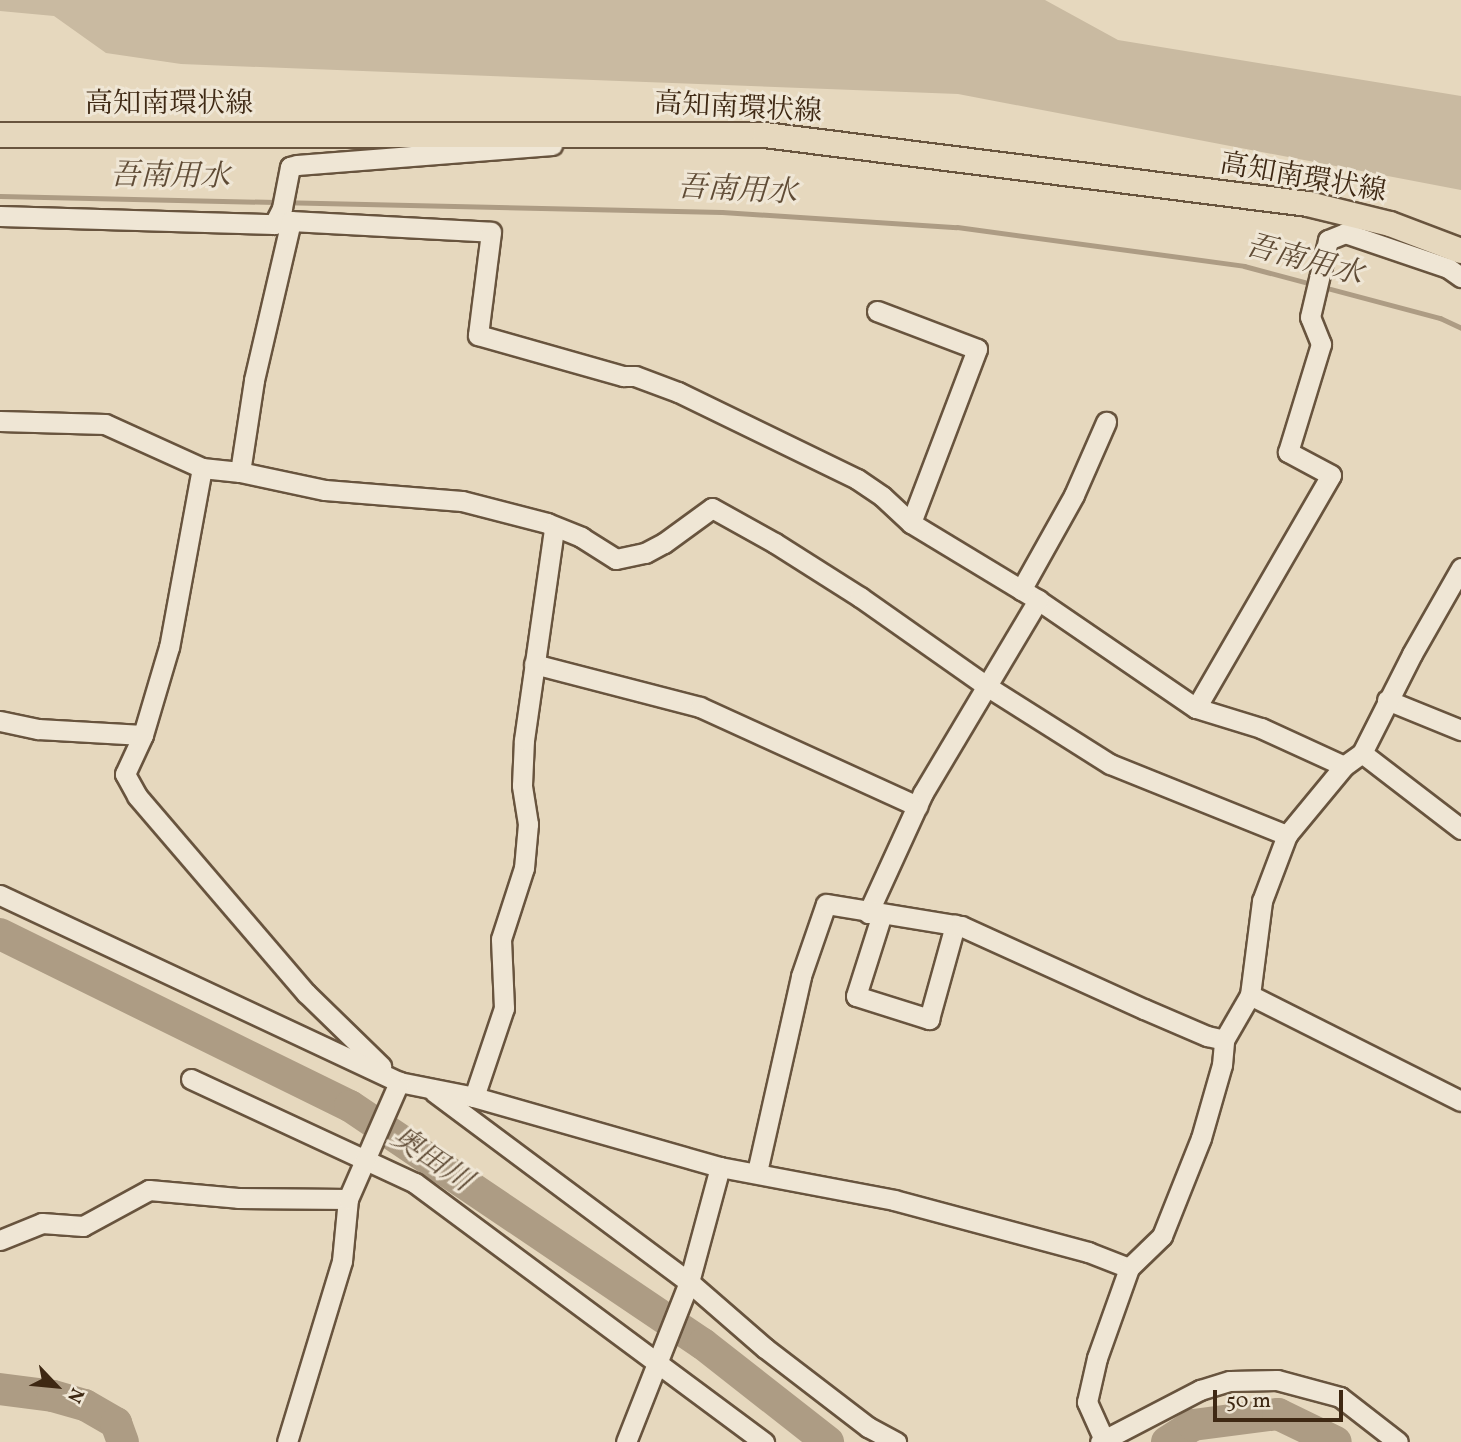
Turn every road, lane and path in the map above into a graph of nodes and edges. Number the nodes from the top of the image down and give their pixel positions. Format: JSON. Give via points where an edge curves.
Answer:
{"nodes":[{"id":1,"x":687,"y":134,"type":"junction"},
{"id":2,"x":0,"y":135,"type":"edge"},
{"id":3,"x":0,"y":216,"type":"edge"},
{"id":4,"x":281,"y":221,"type":"junction"},
{"id":5,"x":1461,"y":251,"type":"edge"},
{"id":6,"x":1461,"y":277,"type":"edge"},
{"id":7,"x":877,"y":310,"type":"dead end"},
{"id":8,"x":0,"y":421,"type":"edge"},
{"id":9,"x":1106,"y":422,"type":"dead end"},
{"id":10,"x":202,"y":468,"type":"junction"},
{"id":11,"x":240,"y":472,"type":"junction"},
{"id":12,"x":911,"y":523,"type":"junction"},
{"id":13,"x":554,"y":528,"type":"junction"},
{"id":14,"x":1461,"y":568,"type":"edge"},
{"id":15,"x":1029,"y":595,"type":"junction"},
{"id":16,"x":534,"y":664,"type":"junction"},
{"id":17,"x":985,"y":685,"type":"junction"},
{"id":18,"x":1387,"y":700,"type":"junction"},
{"id":19,"x":1196,"y":708,"type":"junction"},
{"id":20,"x":0,"y":721,"type":"edge"},
{"id":21,"x":1461,"y":730,"type":"edge"},
{"id":22,"x":143,"y":736,"type":"junction"},
{"id":23,"x":1362,"y":753,"type":"junction"},
{"id":24,"x":1344,"y":766,"type":"junction"},
{"id":25,"x":917,"y":806,"type":"junction"},
{"id":26,"x":1461,"y":829,"type":"edge"},
{"id":27,"x":1287,"y":835,"type":"junction"},
{"id":28,"x":0,"y":895,"type":"edge"},
{"id":29,"x":875,"y":914,"type":"junction"},
{"id":30,"x":955,"y":925,"type":"junction"},
{"id":31,"x":1250,"y":995,"type":"junction"},
{"id":32,"x":1224,"y":1040,"type":"junction"},
{"id":33,"x":191,"y":1079,"type":"dead end"},
{"id":34,"x":430,"y":1089,"type":"junction"},
{"id":35,"x":396,"y":1090,"type":"junction"},
{"id":36,"x":474,"y":1097,"type":"junction"},
{"id":37,"x":1461,"y":1101,"type":"edge"},
{"id":38,"x":369,"y":1149,"type":"junction"},
{"id":39,"x":720,"y":1167,"type":"junction"},
{"id":40,"x":757,"y":1172,"type":"junction"},
{"id":41,"x":348,"y":1199,"type":"junction"},
{"id":42,"x":0,"y":1240,"type":"edge"},
{"id":43,"x":1129,"y":1268,"type":"junction"},
{"id":44,"x":689,"y":1282,"type":"junction"},
{"id":45,"x":659,"y":1357,"type":"junction"},
{"id":46,"x":1103,"y":1441,"type":"edge"},
{"id":47,"x":286,"y":1442,"type":"edge"},
{"id":48,"x":626,"y":1442,"type":"edge"},
{"id":49,"x":764,"y":1442,"type":"edge"},
{"id":50,"x":897,"y":1442,"type":"edge"},
{"id":51,"x":1398,"y":1442,"type":"edge"}],
"edges":[{"from":1,"to":2,"type":"main road","name":"高知南環状線"},
{"from":1,"to":4,"type":"street","via":[[290,167]]},
{"from":1,"to":5,"type":"main road","name":"高知南環状線","via":[[765,135],[1308,204],[1390,224]]},
{"from":3,"to":4,"type":"street"},
{"from":4,"to":11,"type":"street"},
{"from":4,"to":12,"type":"street","via":[[491,232],[478,335],[635,376],[678,392],[856,479]]},
{"from":6,"to":19,"type":"street","via":[[1448,268],[1345,233],[1328,240],[1310,317],[1321,344],[1288,452],[1331,475]]},
{"from":7,"to":12,"type":"street","via":[[977,349]]},
{"from":8,"to":10,"type":"street","via":[[105,424]]},
{"from":9,"to":15,"type":"street"},
{"from":10,"to":11,"type":"street"},
{"from":10,"to":22,"type":"street","via":[[169,648]]},
{"from":11,"to":13,"type":"street","via":[[325,490],[462,500]]},
{"from":12,"to":15,"type":"street"},
{"from":13,"to":16,"type":"street"},
{"from":13,"to":17,"type":"street","via":[[581,537],[616,559],[645,553],[712,508],[860,597]]},
{"from":14,"to":18,"type":"street"},
{"from":15,"to":17,"type":"street"},
{"from":15,"to":19,"type":"street"},
{"from":16,"to":25,"type":"street","via":[[700,707]]},
{"from":16,"to":36,"type":"street","via":[[524,740],[522,785],[528,824],[524,868],[501,939],[504,1007]]},
{"from":17,"to":25,"type":"street"},
{"from":17,"to":27,"type":"street","via":[[1110,764]]},
{"from":18,"to":21,"type":"street"},
{"from":18,"to":23,"type":"street"},
{"from":19,"to":24,"type":"street","via":[[1261,728]]},
{"from":20,"to":22,"type":"street","via":[[38,729]]},
{"from":22,"to":35,"type":"street","via":[[125,774],[137,796]]},
{"from":23,"to":24,"type":"street"},
{"from":23,"to":26,"type":"street"},
{"from":24,"to":27,"type":"street"},
{"from":25,"to":29,"type":"street"},
{"from":27,"to":31,"type":"street","via":[[1262,901]]},
{"from":28,"to":35,"type":"street"},
{"from":29,"to":30,"type":"street"},
{"from":29,"to":30,"type":"street","via":[[856,996],[929,1019]]},
{"from":29,"to":40,"type":"street","via":[[825,904],[801,976]]},
{"from":30,"to":32,"type":"street"},
{"from":31,"to":32,"type":"street"},
{"from":31,"to":37,"type":"street"},
{"from":32,"to":43,"type":"street","via":[[1222,1065],[1201,1138],[1163,1236]]},
{"from":33,"to":38,"type":"street"},
{"from":34,"to":35,"type":"street"},
{"from":34,"to":36,"type":"street"},
{"from":34,"to":44,"type":"street"},
{"from":35,"to":38,"type":"street"},
{"from":36,"to":39,"type":"street"},
{"from":38,"to":41,"type":"street"},
{"from":38,"to":45,"type":"street"},
{"from":39,"to":40,"type":"street"},
{"from":39,"to":44,"type":"street"},
{"from":40,"to":43,"type":"street","via":[[894,1200],[1088,1252]]},
{"from":41,"to":42,"type":"street","via":[[238,1198],[149,1190],[83,1226],[42,1223]]},
{"from":41,"to":47,"type":"street","via":[[342,1261]]},
{"from":43,"to":46,"type":"street","via":[[1097,1358],[1087,1402]]},
{"from":44,"to":45,"type":"street"},
{"from":44,"to":50,"type":"street","via":[[765,1348],[868,1427]]},
{"from":45,"to":48,"type":"street"},
{"from":45,"to":49,"type":"street"},
{"from":46,"to":51,"type":"street","via":[[1200,1390],[1230,1381],[1277,1380],[1339,1396]]}]}
